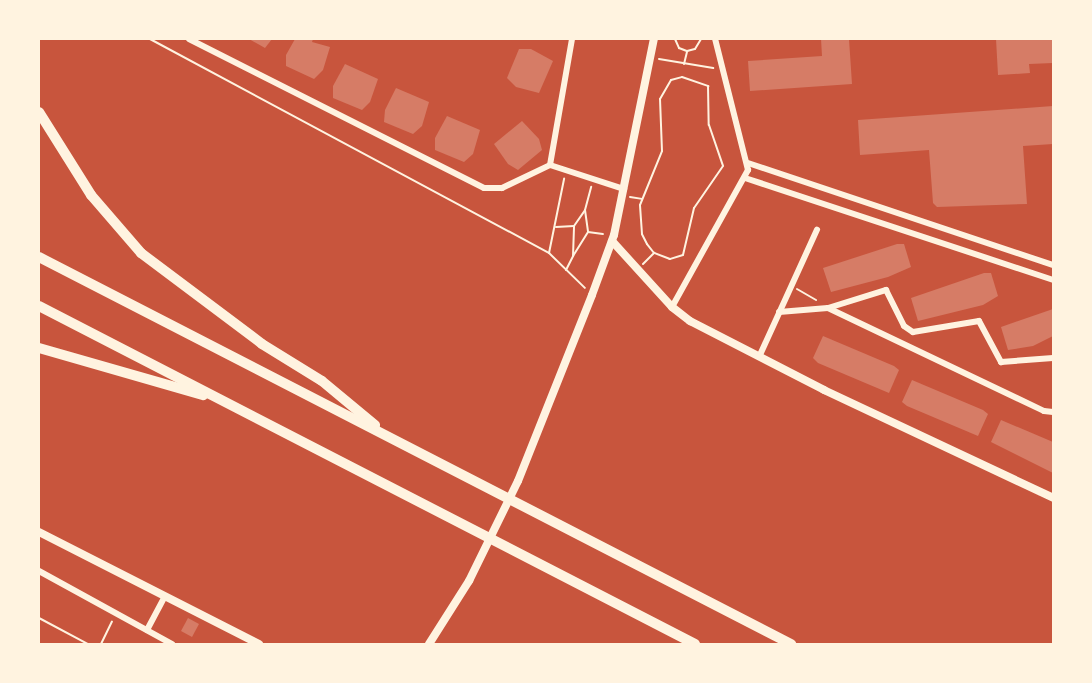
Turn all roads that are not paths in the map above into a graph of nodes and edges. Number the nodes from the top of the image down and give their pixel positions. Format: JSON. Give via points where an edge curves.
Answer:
{"nodes":[{"id":1,"x":189,"y":39,"type":"edge"},
{"id":2,"x":572,"y":39,"type":"edge"},
{"id":3,"x":654,"y":39,"type":"edge"},
{"id":4,"x":715,"y":39,"type":"edge"},
{"id":5,"x":39,"y":112,"type":"edge"},
{"id":6,"x":748,"y":163,"type":"junction"},
{"id":7,"x":550,"y":165,"type":"junction"},
{"id":8,"x":745,"y":178,"type":"junction"},
{"id":9,"x":624,"y":189,"type":"junction"},
{"id":10,"x":935,"y":226,"type":"junction"},
{"id":11,"x":817,"y":230,"type":"dead end"},
{"id":12,"x":613,"y":238,"type":"junction"},
{"id":13,"x":930,"y":240,"type":"junction"},
{"id":14,"x":39,"y":257,"type":"edge"},
{"id":15,"x":1053,"y":265,"type":"edge"},
{"id":16,"x":1053,"y":280,"type":"edge"},
{"id":17,"x":39,"y":306,"type":"edge"},
{"id":18,"x":672,"y":307,"type":"junction"},
{"id":19,"x":828,"y":308,"type":"junction"},
{"id":20,"x":780,"y":312,"type":"junction"},
{"id":21,"x":39,"y":348,"type":"edge"},
{"id":22,"x":759,"y":357,"type":"junction"},
{"id":23,"x":1053,"y":358,"type":"edge"},
{"id":24,"x":222,"y":400,"type":"junction"},
{"id":25,"x":1053,"y":412,"type":"edge"},
{"id":26,"x":391,"y":439,"type":"junction"},
{"id":27,"x":1053,"y":498,"type":"edge"},
{"id":28,"x":39,"y":532,"type":"edge"},
{"id":29,"x":39,"y":571,"type":"edge"},
{"id":30,"x":165,"y":596,"type":"junction"},
{"id":31,"x":147,"y":630,"type":"junction"},
{"id":32,"x":172,"y":644,"type":"edge"},
{"id":33,"x":259,"y":644,"type":"edge"},
{"id":34,"x":429,"y":644,"type":"edge"},
{"id":35,"x":695,"y":644,"type":"edge"},
{"id":36,"x":791,"y":644,"type":"edge"}],
"edges":[{"from":1,"to":7,"type":"street","via":[[484,188],[502,188]]},
{"from":2,"to":7,"type":"street"},
{"from":3,"to":9,"type":"street"},
{"from":4,"to":6,"type":"street"},
{"from":5,"to":26,"type":"highway","via":[[91,195],[141,252],[262,344],[322,381]]},
{"from":6,"to":8,"type":"street"},
{"from":6,"to":10,"type":"street"},
{"from":7,"to":9,"type":"street"},
{"from":8,"to":13,"type":"street"},
{"from":8,"to":18,"type":"street"},
{"from":9,"to":12,"type":"street"},
{"from":10,"to":13,"type":"street"},
{"from":10,"to":15,"type":"street"},
{"from":11,"to":20,"type":"street"},
{"from":12,"to":18,"type":"street"},
{"from":12,"to":34,"type":"street","via":[[518,480],[470,581]]},
{"from":13,"to":16,"type":"street"},
{"from":14,"to":26,"type":"highway"},
{"from":17,"to":24,"type":"highway"},
{"from":18,"to":22,"type":"street","via":[[690,321]]},
{"from":19,"to":20,"type":"street"},
{"from":19,"to":23,"type":"street","via":[[886,290],[904,326],[913,332],[979,321],[1001,362]]},
{"from":19,"to":25,"type":"street"},
{"from":20,"to":22,"type":"street"},
{"from":21,"to":24,"type":"highway"},
{"from":22,"to":27,"type":"street"},
{"from":24,"to":35,"type":"highway"},
{"from":26,"to":36,"type":"highway"},
{"from":28,"to":30,"type":"street"},
{"from":29,"to":31,"type":"street"},
{"from":30,"to":31,"type":"street"},
{"from":30,"to":33,"type":"street"},
{"from":31,"to":32,"type":"street"}]}
